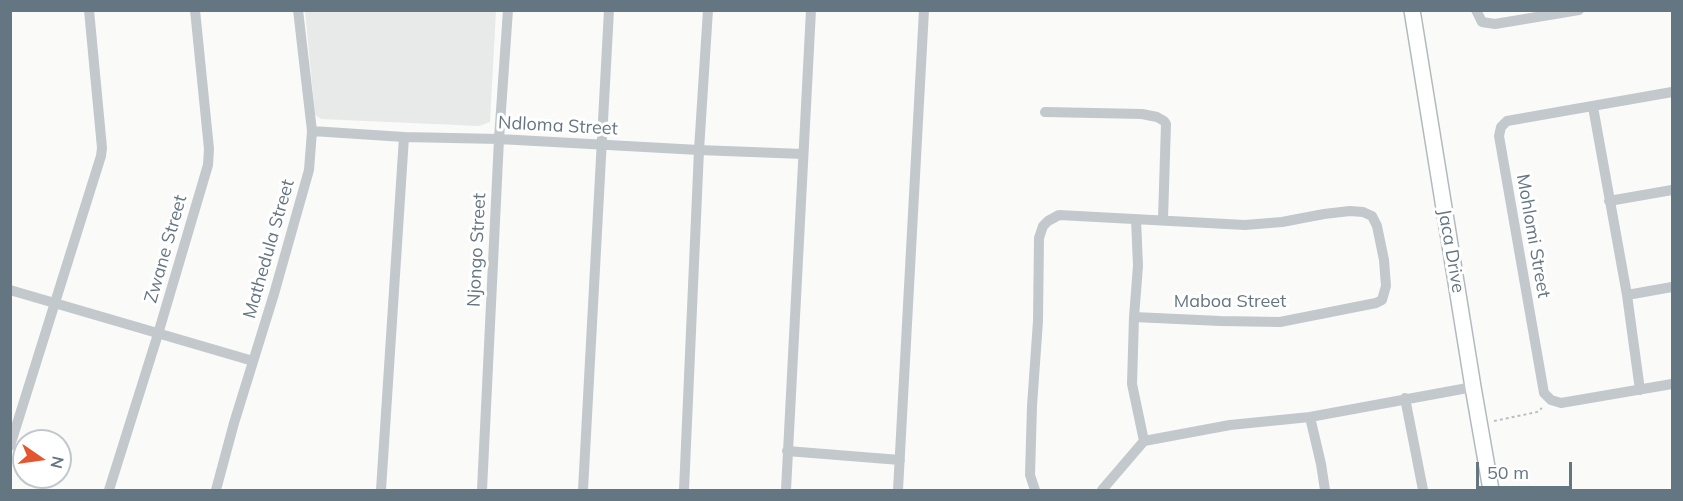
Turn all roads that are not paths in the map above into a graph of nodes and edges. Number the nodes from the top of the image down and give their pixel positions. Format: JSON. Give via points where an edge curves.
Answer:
{"nodes":[{"id":1,"x":89,"y":10,"type":"edge"},
{"id":2,"x":195,"y":10,"type":"edge"},
{"id":3,"x":298,"y":10,"type":"edge"},
{"id":4,"x":508,"y":10,"type":"edge"},
{"id":5,"x":609,"y":10,"type":"edge"},
{"id":6,"x":708,"y":10,"type":"edge"},
{"id":7,"x":811,"y":10,"type":"edge"},
{"id":8,"x":924,"y":10,"type":"edge"},
{"id":9,"x":1412,"y":10,"type":"edge"},
{"id":10,"x":1476,"y":10,"type":"edge"},
{"id":11,"x":1580,"y":10,"type":"edge"},
{"id":12,"x":1672,"y":92,"type":"edge"},
{"id":13,"x":1593,"y":107,"type":"junction"},
{"id":14,"x":1045,"y":112,"type":"dead end"},
{"id":15,"x":312,"y":131,"type":"junction"},
{"id":16,"x":404,"y":137,"type":"junction"},
{"id":17,"x":499,"y":139,"type":"junction"},
{"id":18,"x":602,"y":144,"type":"junction"},
{"id":19,"x":699,"y":150,"type":"junction"},
{"id":20,"x":803,"y":154,"type":"junction"},
{"id":21,"x":1672,"y":190,"type":"edge"},
{"id":22,"x":1609,"y":201,"type":"junction"},
{"id":23,"x":1136,"y":219,"type":"junction"},
{"id":24,"x":1163,"y":219,"type":"junction"},
{"id":25,"x":1672,"y":287,"type":"edge"},
{"id":26,"x":10,"y":290,"type":"edge"},
{"id":27,"x":1627,"y":294,"type":"junction"},
{"id":28,"x":56,"y":303,"type":"junction"},
{"id":29,"x":1134,"y":317,"type":"junction"},
{"id":30,"x":158,"y":334,"type":"junction"},
{"id":31,"x":253,"y":360,"type":"junction"},
{"id":32,"x":1672,"y":384,"type":"edge"},
{"id":33,"x":1473,"y":387,"type":"junction"},
{"id":34,"x":1640,"y":390,"type":"junction"},
{"id":35,"x":1405,"y":398,"type":"junction"},
{"id":36,"x":1310,"y":417,"type":"junction"},
{"id":37,"x":1144,"y":441,"type":"junction"},
{"id":38,"x":10,"y":446,"type":"edge"},
{"id":39,"x":787,"y":451,"type":"junction"},
{"id":40,"x":900,"y":460,"type":"junction"},
{"id":41,"x":109,"y":490,"type":"edge"},
{"id":42,"x":216,"y":490,"type":"edge"},
{"id":43,"x":381,"y":490,"type":"edge"},
{"id":44,"x":482,"y":490,"type":"edge"},
{"id":45,"x":583,"y":490,"type":"edge"},
{"id":46,"x":684,"y":490,"type":"edge"},
{"id":47,"x":786,"y":490,"type":"edge"},
{"id":48,"x":898,"y":490,"type":"edge"},
{"id":49,"x":1035,"y":490,"type":"edge"},
{"id":50,"x":1102,"y":490,"type":"edge"},
{"id":51,"x":1325,"y":490,"type":"edge"},
{"id":52,"x":1423,"y":490,"type":"edge"},
{"id":53,"x":1491,"y":490,"type":"edge"}],
"edges":[{"from":1,"to":28,"type":"street","via":[[102,148]]},
{"from":2,"to":30,"type":"street","name":"Zwane Street","via":[[208,165]]},
{"from":3,"to":15,"type":"street","name":"Mathedula Street"},
{"from":4,"to":17,"type":"street","name":"Njongo Street"},
{"from":5,"to":18,"type":"street"},
{"from":6,"to":19,"type":"street"},
{"from":7,"to":20,"type":"street"},
{"from":8,"to":40,"type":"street"},
{"from":9,"to":33,"type":"street","name":"Jaca Drive"},
{"from":10,"to":11,"type":"street","via":[[1482,22],[1495,24]]},
{"from":12,"to":13,"type":"street","name":"Mohlomi Street"},
{"from":13,"to":22,"type":"street"},
{"from":13,"to":34,"type":"street","name":"Mohlomi Street","via":[[1507,122],[1499,136],[1544,393],[1561,403]]},
{"from":14,"to":24,"type":"street","via":[[1142,114],[1164,121]]},
{"from":15,"to":16,"type":"street","name":"Ndloma Street"},
{"from":15,"to":31,"type":"street","name":"Mathedula Street","via":[[305,187]]},
{"from":16,"to":17,"type":"street","name":"Ndloma Street"},
{"from":16,"to":43,"type":"street"},
{"from":17,"to":18,"type":"street","name":"Ndloma Street"},
{"from":17,"to":44,"type":"street","name":"Njongo Street"},
{"from":18,"to":19,"type":"street","name":"Ndloma Street"},
{"from":18,"to":45,"type":"street"},
{"from":19,"to":20,"type":"street","name":"Ndloma Street"},
{"from":19,"to":46,"type":"street"},
{"from":20,"to":39,"type":"street"},
{"from":21,"to":22,"type":"street"},
{"from":22,"to":27,"type":"street"},
{"from":23,"to":24,"type":"street"},
{"from":23,"to":29,"type":"street"},
{"from":23,"to":49,"type":"street","via":[[1059,215],[1043,226],[1039,238],[1030,475]]},
{"from":24,"to":29,"type":"street","name":"Maboa Street","via":[[1245,225],[1363,212],[1372,216],[1377,226],[1384,260],[1384,294],[1376,303],[1280,322]]},
{"from":25,"to":27,"type":"street"},
{"from":26,"to":28,"type":"street"},
{"from":27,"to":34,"type":"street"},
{"from":28,"to":30,"type":"street"},
{"from":28,"to":38,"type":"street"},
{"from":29,"to":37,"type":"street","via":[[1132,384]]},
{"from":30,"to":31,"type":"street"},
{"from":30,"to":41,"type":"street","name":"Zwane Street"},
{"from":31,"to":42,"type":"street","name":"Mathedula Street"},
{"from":32,"to":34,"type":"street"},
{"from":33,"to":35,"type":"street"},
{"from":33,"to":53,"type":"street","name":"Jaca Drive"},
{"from":35,"to":36,"type":"street"},
{"from":35,"to":52,"type":"street"},
{"from":36,"to":37,"type":"street","via":[[1230,425]]},
{"from":36,"to":51,"type":"street"},
{"from":37,"to":50,"type":"street"},
{"from":39,"to":40,"type":"street"},
{"from":39,"to":47,"type":"street"},
{"from":40,"to":48,"type":"street"}]}
